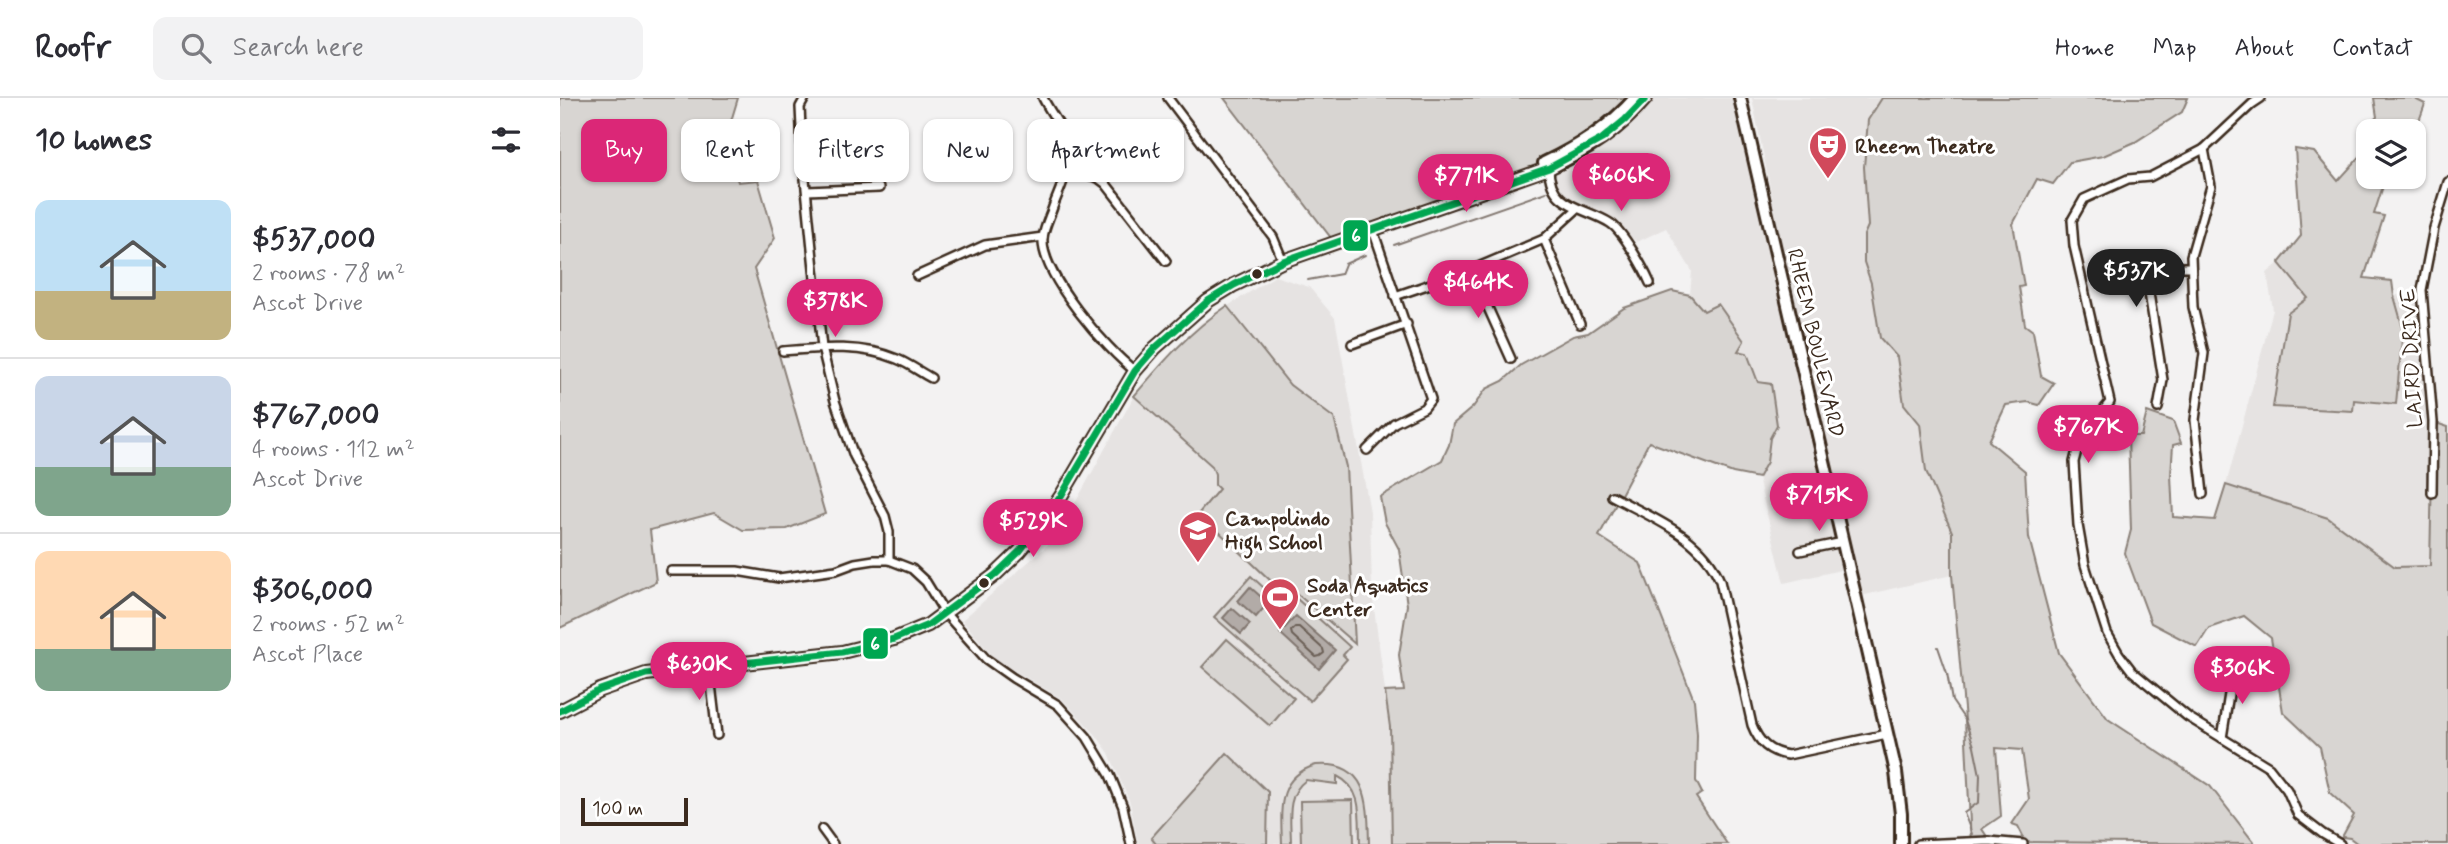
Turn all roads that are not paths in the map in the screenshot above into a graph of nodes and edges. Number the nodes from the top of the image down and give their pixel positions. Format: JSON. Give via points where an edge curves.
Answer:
{"nodes":[{"id":1,"x":805,"y":98,"type":"edge"},
{"id":2,"x":1043,"y":98,"type":"edge"},
{"id":3,"x":1168,"y":98,"type":"edge"},
{"id":4,"x":1635,"y":98,"type":"edge"},
{"id":5,"x":1646,"y":98,"type":"edge"},
{"id":6,"x":1740,"y":98,"type":"edge"},
{"id":7,"x":2261,"y":98,"type":"edge"},
{"id":8,"x":1055,"y":119,"type":"edge"},
{"id":9,"x":2204,"y":149,"type":"junction"},
{"id":10,"x":1549,"y":168,"type":"junction"},
{"id":11,"x":1062,"y":182,"type":"edge"},
{"id":12,"x":1103,"y":182,"type":"edge"},
{"id":13,"x":2448,"y":182,"type":"edge"},
{"id":14,"x":1498,"y":186,"type":"junction"},
{"id":15,"x":879,"y":188,"type":"dead end"},
{"id":16,"x":807,"y":191,"type":"junction"},
{"id":17,"x":1577,"y":209,"type":"junction"},
{"id":18,"x":1373,"y":230,"type":"junction"},
{"id":19,"x":1043,"y":237,"type":"junction"},
{"id":20,"x":1544,"y":239,"type":"junction"},
{"id":21,"x":1166,"y":261,"type":"dead end"},
{"id":22,"x":1283,"y":261,"type":"junction"},
{"id":23,"x":2191,"y":267,"type":"junction"},
{"id":24,"x":1471,"y":270,"type":"junction"},
{"id":25,"x":917,"y":276,"type":"dead end"},
{"id":26,"x":1650,"y":283,"type":"dead end"},
{"id":27,"x":1395,"y":296,"type":"junction"},
{"id":28,"x":1407,"y":324,"type":"junction"},
{"id":29,"x":1580,"y":324,"type":"dead end"},
{"id":30,"x":1352,"y":344,"type":"dead end"},
{"id":31,"x":822,"y":348,"type":"junction"},
{"id":32,"x":783,"y":351,"type":"dead end"},
{"id":33,"x":1511,"y":359,"type":"dead end"},
{"id":34,"x":1135,"y":372,"type":"junction"},
{"id":35,"x":931,"y":378,"type":"dead end"},
{"id":36,"x":2158,"y":408,"type":"dead end"},
{"id":37,"x":1367,"y":450,"type":"dead end"},
{"id":38,"x":2432,"y":493,"type":"dead end"},
{"id":39,"x":2203,"y":494,"type":"dead end"},
{"id":40,"x":1612,"y":496,"type":"dead end"},
{"id":41,"x":1843,"y":542,"type":"junction"},
{"id":42,"x":1800,"y":551,"type":"dead end"},
{"id":43,"x":889,"y":560,"type":"junction"},
{"id":44,"x":671,"y":571,"type":"dead end"},
{"id":45,"x":946,"y":613,"type":"junction"},
{"id":46,"x":709,"y":667,"type":"junction"},
{"id":47,"x":2234,"y":669,"type":"dead end"},
{"id":48,"x":560,"y":711,"type":"edge"},
{"id":49,"x":1887,"y":734,"type":"junction"},
{"id":50,"x":717,"y":735,"type":"dead end"},
{"id":51,"x":2222,"y":738,"type":"junction"},
{"id":52,"x":822,"y":829,"type":"dead end"},
{"id":53,"x":833,"y":844,"type":"edge"},
{"id":54,"x":1131,"y":844,"type":"edge"},
{"id":55,"x":1901,"y":844,"type":"edge"},
{"id":56,"x":1918,"y":844,"type":"edge"},
{"id":57,"x":2023,"y":844,"type":"edge"},
{"id":58,"x":2340,"y":844,"type":"edge"}],
"edges":[{"from":1,"to":16,"type":"street","via":[[800,107]]},
{"from":2,"to":8,"type":"street"},
{"from":3,"to":22,"type":"street","via":[[1273,237]]},
{"from":4,"to":14,"type":"main road","via":[[1579,146]]},
{"from":5,"to":10,"type":"main road","via":[[1631,116],[1583,153]]},
{"from":6,"to":41,"type":"main road","name":"RHEEM BOULEVARD"},
{"from":7,"to":9,"type":"street"},
{"from":9,"to":23,"type":"street","via":[[2210,186]]},
{"from":9,"to":51,"type":"street","via":[[2150,177],[2128,179],[2084,199],[2072,220],[2110,402],[2080,439],[2074,462],[2085,565],[2107,633],[2132,671]]},
{"from":10,"to":14,"type":"main road"},
{"from":10,"to":17,"type":"street","via":[[1558,196]]},
{"from":11,"to":19,"type":"street"},
{"from":12,"to":21,"type":"street"},
{"from":13,"to":38,"type":"street","name":"LAIRD DRIVE","via":[[2422,290],[2433,422]]},
{"from":14,"to":18,"type":"main road"},
{"from":15,"to":16,"type":"street"},
{"from":16,"to":31,"type":"street"},
{"from":17,"to":20,"type":"street"},
{"from":17,"to":26,"type":"street","via":[[1612,224]]},
{"from":18,"to":22,"type":"main road"},
{"from":18,"to":27,"type":"street"},
{"from":19,"to":25,"type":"street","via":[[985,245]]},
{"from":19,"to":34,"type":"street","via":[[1047,262],[1064,292]]},
{"from":20,"to":24,"type":"street"},
{"from":20,"to":29,"type":"street"},
{"from":22,"to":34,"type":"main road","via":[[1208,302]]},
{"from":23,"to":36,"type":"street","via":[[2153,272],[2148,282],[2162,380]]},
{"from":23,"to":39,"type":"street","via":[[2193,307],[2204,354],[2195,421]]},
{"from":24,"to":27,"type":"street"},
{"from":24,"to":33,"type":"street"},
{"from":27,"to":28,"type":"street"},
{"from":28,"to":30,"type":"street"},
{"from":28,"to":37,"type":"street","via":[[1432,399],[1394,423]]},
{"from":31,"to":32,"type":"street"},
{"from":31,"to":35,"type":"street","via":[[862,349],[894,358]]},
{"from":31,"to":43,"type":"street","via":[[854,456],[885,516]]},
{"from":34,"to":45,"type":"main road","via":[[1040,527],[995,575]]},
{"from":40,"to":49,"type":"street","via":[[1688,539],[1715,569],[1752,725],[1765,746],[1788,755]]},
{"from":41,"to":42,"type":"street"},
{"from":41,"to":49,"type":"main road","name":"RHEEM BOULEVARD"},
{"from":43,"to":44,"type":"street","via":[[779,578],[737,571]]},
{"from":43,"to":45,"type":"street","via":[[921,576]]},
{"from":45,"to":46,"type":"main road","via":[[928,625],[860,649]]},
{"from":45,"to":54,"type":"street","via":[[986,659],[1058,705],[1087,737],[1110,775]]},
{"from":46,"to":48,"type":"main road","via":[[630,678]]},
{"from":46,"to":50,"type":"street"},
{"from":47,"to":51,"type":"street"},
{"from":49,"to":55,"type":"main road","name":"RHEEM BOULEVARD","via":[[1896,772]]},
{"from":51,"to":58,"type":"street","via":[[2269,767],[2287,790],[2298,815]]},
{"from":52,"to":53,"type":"street"},
{"from":56,"to":57,"type":"street"}]}
